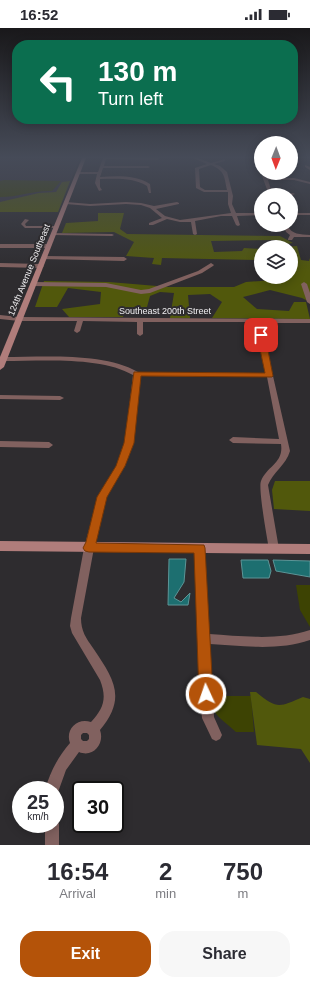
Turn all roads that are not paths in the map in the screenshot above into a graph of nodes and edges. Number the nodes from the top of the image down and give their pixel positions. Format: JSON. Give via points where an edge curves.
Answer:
{"nodes":[{"id":1,"x":69,"y":196,"type":"edge"},
{"id":2,"x":230,"y":196,"type":"edge"},
{"id":3,"x":66,"y":203,"type":"junction"},
{"id":4,"x":177,"y":203,"type":"dead end"},
{"id":5,"x":153,"y":208,"type":"junction"},
{"id":6,"x":234,"y":214,"type":"junction"},
{"id":7,"x":254,"y":214,"type":"edge"},
{"id":8,"x":298,"y":214,"type":"edge"},
{"id":9,"x":310,"y":214,"type":"edge"},
{"id":10,"x":166,"y":218,"type":"junction"},
{"id":11,"x":27,"y":220,"type":"dead end"},
{"id":12,"x":192,"y":220,"type":"junction"},
{"id":13,"x":151,"y":224,"type":"dead end"},
{"id":14,"x":238,"y":226,"type":"dead end"},
{"id":15,"x":55,"y":231,"type":"junction"},
{"id":16,"x":288,"y":232,"type":"edge"},
{"id":17,"x":194,"y":234,"type":"dead end"},
{"id":18,"x":112,"y":235,"type":"dead end"},
{"id":19,"x":310,"y":236,"type":"edge"},
{"id":20,"x":0,"y":246,"type":"edge"},
{"id":21,"x":48,"y":246,"type":"junction"},
{"id":22,"x":44,"y":258,"type":"junction"},
{"id":23,"x":124,"y":259,"type":"dead end"},
{"id":24,"x":211,"y":265,"type":"dead end"},
{"id":25,"x":2,"y":266,"type":"edge"},
{"id":26,"x":41,"y":266,"type":"junction"},
{"id":27,"x":1,"y":272,"type":"dead end"},
{"id":28,"x":33,"y":284,"type":"junction"},
{"id":29,"x":304,"y":284,"type":"dead end"},
{"id":30,"x":310,"y":302,"type":"edge"},
{"id":31,"x":0,"y":317,"type":"edge"},
{"id":32,"x":19,"y":319,"type":"junction"},
{"id":33,"x":80,"y":320,"type":"junction"},
{"id":34,"x":140,"y":320,"type":"junction"},
{"id":35,"x":258,"y":321,"type":"junction"},
{"id":36,"x":310,"y":322,"type":"edge"},
{"id":37,"x":77,"y":331,"type":"dead end"},
{"id":38,"x":140,"y":334,"type":"dead end"},
{"id":39,"x":3,"y":359,"type":"junction"},
{"id":40,"x":0,"y":367,"type":"edge"},
{"id":41,"x":137,"y":374,"type":"junction"},
{"id":42,"x":269,"y":376,"type":"junction"},
{"id":43,"x":0,"y":398,"type":"edge"},
{"id":44,"x":60,"y":398,"type":"dead end"},
{"id":45,"x":233,"y":440,"type":"dead end"},
{"id":46,"x":284,"y":442,"type":"junction"},
{"id":47,"x":0,"y":444,"type":"edge"},
{"id":48,"x":49,"y":445,"type":"dead end"},
{"id":49,"x":0,"y":546,"type":"edge"},
{"id":50,"x":89,"y":548,"type":"junction"},
{"id":51,"x":200,"y":548,"type":"junction"},
{"id":52,"x":274,"y":549,"type":"junction"},
{"id":53,"x":310,"y":550,"type":"edge"},
{"id":54,"x":310,"y":635,"type":"edge"},
{"id":55,"x":204,"y":639,"type":"junction"},
{"id":56,"x":216,"y":735,"type":"dead end"},
{"id":57,"x":55,"y":781,"type":"edge"},
{"id":58,"x":52,"y":833,"type":"edge"},
{"id":59,"x":52,"y":845,"type":"edge"}],
"edges":[{"from":1,"to":3,"type":"street","name":"124th Avenue Southeast"},
{"from":2,"to":6,"type":"street"},
{"from":3,"to":5,"type":"street","via":[[132,203]]},
{"from":3,"to":15,"type":"street","name":"124th Avenue Southeast"},
{"from":4,"to":5,"type":"street"},
{"from":5,"to":10,"type":"street"},
{"from":6,"to":7,"type":"street"},
{"from":6,"to":12,"type":"street"},
{"from":6,"to":14,"type":"street"},
{"from":8,"to":9,"type":"street"},
{"from":10,"to":12,"type":"street"},
{"from":10,"to":13,"type":"street"},
{"from":11,"to":15,"type":"street","via":[[23,224],[25,226]]},
{"from":12,"to":17,"type":"street"},
{"from":15,"to":18,"type":"street"},
{"from":15,"to":21,"type":"street","name":"124th Avenue Southeast"},
{"from":16,"to":19,"type":"street","via":[[291,237]]},
{"from":20,"to":21,"type":"street"},
{"from":21,"to":22,"type":"street","name":"124th Avenue Southeast"},
{"from":22,"to":23,"type":"street"},
{"from":22,"to":26,"type":"street","name":"124th Avenue Southeast"},
{"from":24,"to":28,"type":"street","via":[[200,272],[141,292],[106,285]]},
{"from":25,"to":26,"type":"street"},
{"from":25,"to":27,"type":"street"},
{"from":26,"to":28,"type":"street","name":"124th Avenue Southeast"},
{"from":28,"to":32,"type":"street","name":"124th Avenue Southeast"},
{"from":29,"to":30,"type":"street"},
{"from":31,"to":32,"type":"street","name":"Southeast 200th Street"},
{"from":32,"to":33,"type":"street","name":"Southeast 200th Street"},
{"from":32,"to":39,"type":"street","name":"124th Avenue Southeast"},
{"from":33,"to":34,"type":"street","name":"Southeast 200th Street"},
{"from":33,"to":37,"type":"street"},
{"from":34,"to":35,"type":"street","name":"Southeast 200th Street"},
{"from":34,"to":38,"type":"street"},
{"from":35,"to":36,"type":"street","name":"Southeast 200th Street"},
{"from":35,"to":42,"type":"street"},
{"from":39,"to":40,"type":"street","name":"124th Avenue Southeast"},
{"from":39,"to":41,"type":"street","via":[[96,362],[123,366]]},
{"from":41,"to":42,"type":"street"},
{"from":41,"to":50,"type":"street","via":[[127,449],[121,466],[102,497]]},
{"from":42,"to":46,"type":"street"},
{"from":43,"to":44,"type":"street"},
{"from":45,"to":46,"type":"street"},
{"from":46,"to":52,"type":"street","via":[[286,456],[266,477],[264,485]]},
{"from":47,"to":48,"type":"street"},
{"from":49,"to":50,"type":"street"},
{"from":50,"to":51,"type":"street"},
{"from":50,"to":57,"type":"street","via":[[76,630],[107,678],[110,691],[109,706],[102,720],[93,729],[84,727],[78,730],[74,736],[77,745],[65,758]]},
{"from":51,"to":52,"type":"street"},
{"from":51,"to":55,"type":"street"},
{"from":52,"to":53,"type":"street"},
{"from":54,"to":55,"type":"street","via":[[286,640]]},
{"from":55,"to":56,"type":"street","via":[[207,710]]},
{"from":58,"to":59,"type":"street"}]}
